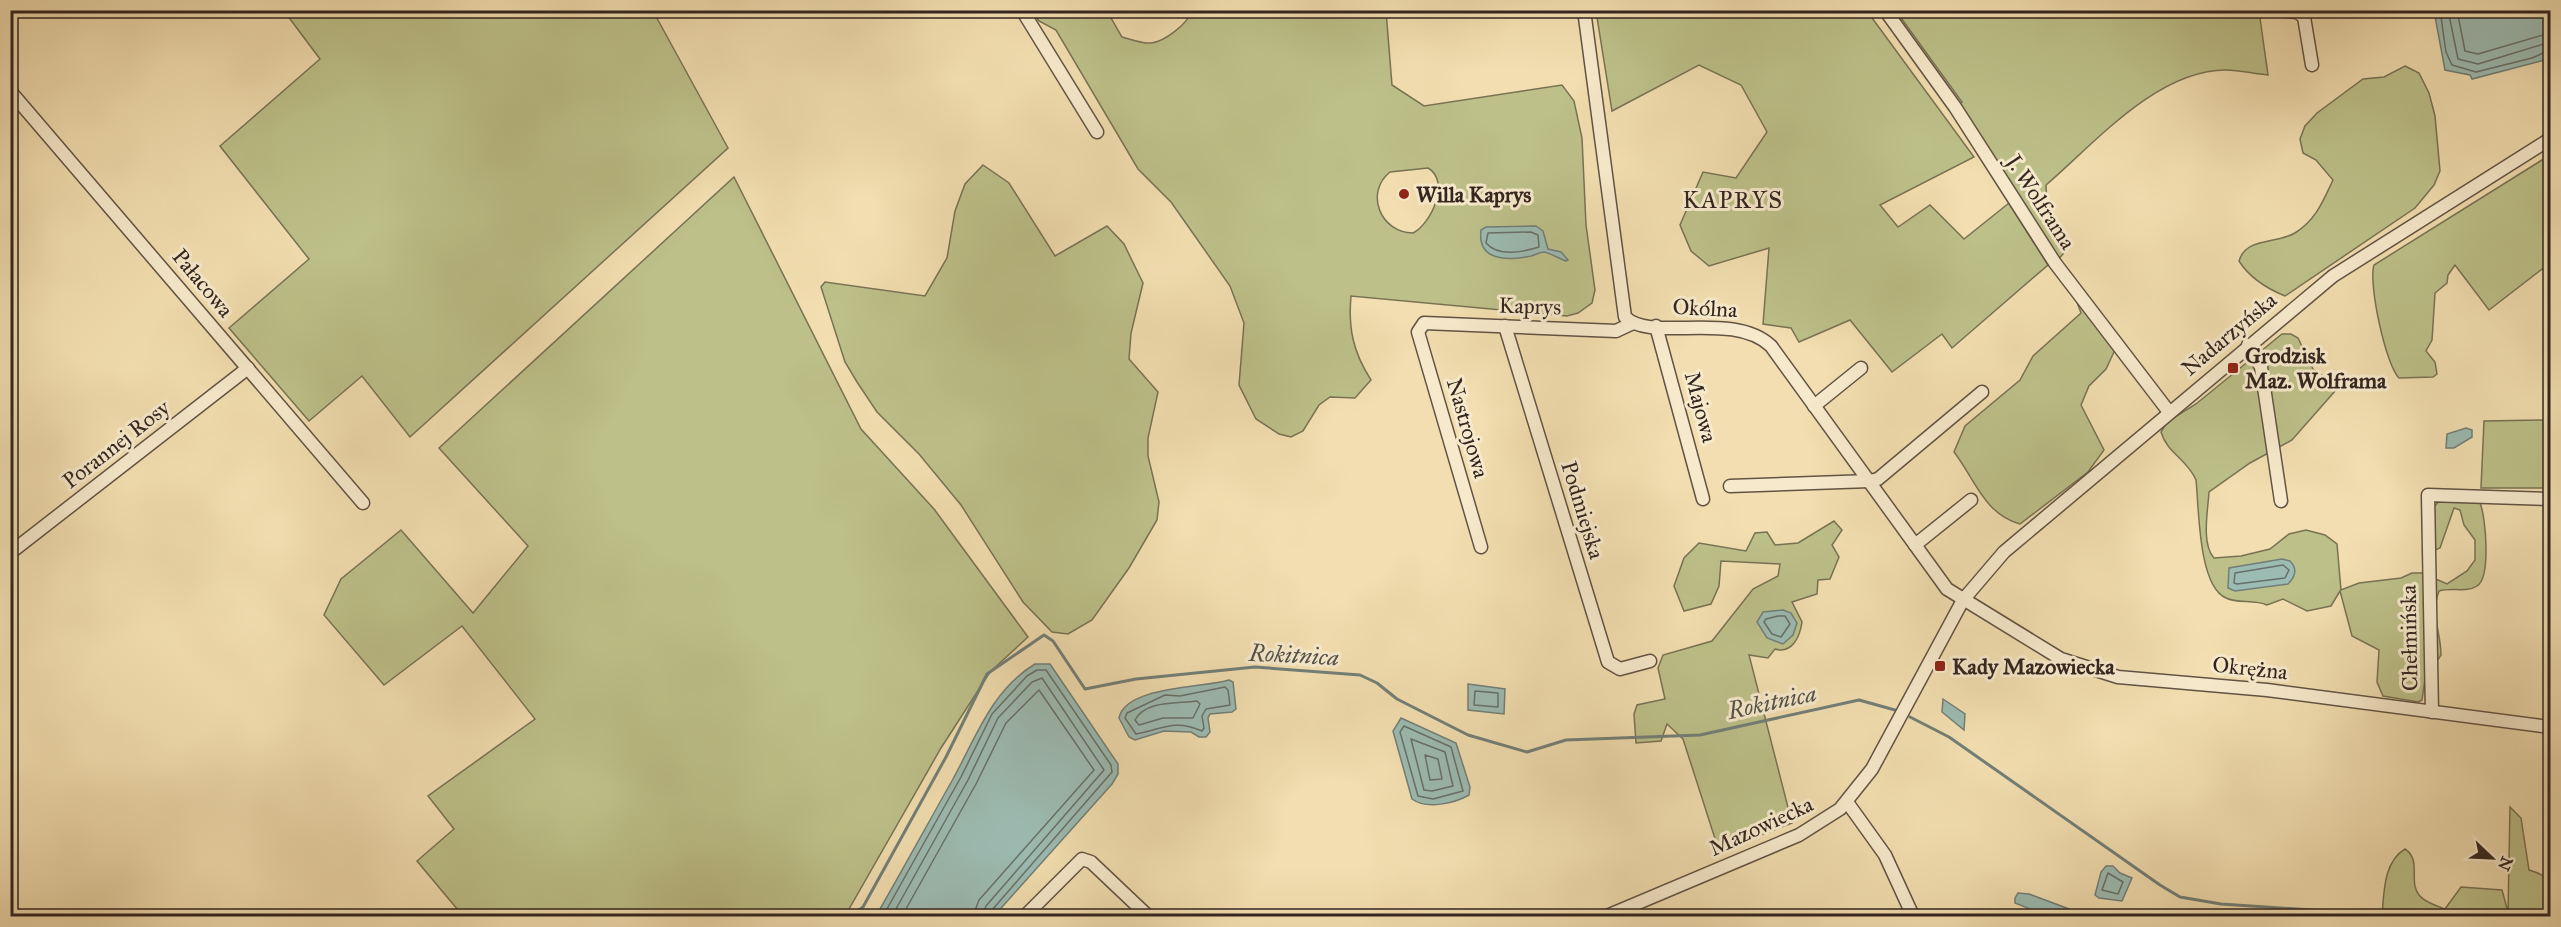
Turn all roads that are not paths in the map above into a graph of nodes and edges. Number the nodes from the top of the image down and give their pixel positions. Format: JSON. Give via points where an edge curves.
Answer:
{"nodes":[{"id":1,"x":1022,"y":10,"type":"edge"},
{"id":2,"x":1584,"y":10,"type":"edge"},
{"id":3,"x":1885,"y":10,"type":"edge"},
{"id":4,"x":2275,"y":10,"type":"edge"},
{"id":5,"x":2312,"y":65,"type":"dead end"},
{"id":6,"x":10,"y":91,"type":"edge"},
{"id":7,"x":1096,"y":132,"type":"dead end"},
{"id":8,"x":2550,"y":139,"type":"edge"},
{"id":9,"x":1424,"y":323,"type":"joint"},
{"id":10,"x":1633,"y":323,"type":"junction"},
{"id":11,"x":1505,"y":326,"type":"junction"},
{"id":12,"x":1656,"y":326,"type":"junction"},
{"id":13,"x":2248,"y":345,"type":"junction"},
{"id":14,"x":248,"y":368,"type":"junction"},
{"id":15,"x":1861,"y":368,"type":"dead end"},
{"id":16,"x":1982,"y":392,"type":"dead end"},
{"id":17,"x":1814,"y":406,"type":"junction"},
{"id":18,"x":2169,"y":412,"type":"junction"},
{"id":19,"x":1870,"y":482,"type":"junction"},
{"id":20,"x":1730,"y":486,"type":"dead end"},
{"id":21,"x":1703,"y":499,"type":"dead end"},
{"id":22,"x":2550,"y":499,"type":"edge"},
{"id":23,"x":1971,"y":500,"type":"dead end"},
{"id":24,"x":2281,"y":501,"type":"dead end"},
{"id":25,"x":363,"y":503,"type":"dead end"},
{"id":26,"x":1915,"y":545,"type":"junction"},
{"id":27,"x":1480,"y":547,"type":"dead end"},
{"id":28,"x":10,"y":553,"type":"edge"},
{"id":29,"x":1963,"y":600,"type":"junction"},
{"id":30,"x":1650,"y":662,"type":"dead end"},
{"id":31,"x":2432,"y":712,"type":"junction"},
{"id":32,"x":2550,"y":727,"type":"edge"},
{"id":33,"x":1847,"y":802,"type":"junction"},
{"id":34,"x":1024,"y":916,"type":"edge"},
{"id":35,"x":1148,"y":916,"type":"edge"},
{"id":36,"x":1607,"y":916,"type":"edge"},
{"id":37,"x":1913,"y":916,"type":"edge"}],
"edges":[{"from":1,"to":7,"type":"street"},
{"from":2,"to":10,"type":"street","via":[[1623,312]]},
{"from":3,"to":18,"type":"street","name":"J. Wolframa","via":[[1955,107],[2055,262]]},
{"from":4,"to":5,"type":"street","via":[[2297,12],[2304,17]]},
{"from":6,"to":14,"type":"street","name":"Pałacowa"},
{"from":8,"to":13,"type":"street","name":"Nadarzyńska","via":[[2353,262]]},
{"from":9,"to":11,"type":"street","name":"Kaprys"},
{"from":9,"to":27,"type":"street","name":"Nastrojowa","via":[[1418,332]]},
{"from":10,"to":11,"type":"street","name":"Kaprys","via":[[1616,331]]},
{"from":10,"to":12,"type":"street","name":"Okólna"},
{"from":11,"to":30,"type":"street","name":"Podmiejska","via":[[1608,662],[1620,669]]},
{"from":12,"to":17,"type":"street","name":"Okólna","via":[[1732,329],[1762,337]]},
{"from":12,"to":21,"type":"street","name":"Majowa"},
{"from":13,"to":18,"type":"street","name":"Nadarzyńska"},
{"from":13,"to":24,"type":"street","via":[[2261,367]]},
{"from":14,"to":25,"type":"street","name":"Pałacowa"},
{"from":14,"to":28,"type":"street","name":"Porannej Rosy"},
{"from":15,"to":17,"type":"street"},
{"from":16,"to":19,"type":"street"},
{"from":17,"to":19,"type":"street","name":"Okólna"},
{"from":18,"to":29,"type":"street","name":"Nadarzyńska","via":[[2004,552]]},
{"from":19,"to":20,"type":"street"},
{"from":19,"to":26,"type":"street","name":"Okólna"},
{"from":22,"to":31,"type":"street","name":"Chełmińska","via":[[2428,495]]},
{"from":23,"to":26,"type":"street"},
{"from":26,"to":29,"type":"street","name":"Okólna","via":[[1947,589]]},
{"from":29,"to":31,"type":"street","name":"Okrężna","via":[[2061,659],[2118,676],[2267,690]]},
{"from":29,"to":33,"type":"street","name":"Mazowiecka","via":[[1878,758]]},
{"from":31,"to":32,"type":"street","name":"Okrężna"},
{"from":33,"to":36,"type":"street","name":"Mazowiecka","via":[[1799,835]]},
{"from":33,"to":37,"type":"street","via":[[1886,855]]},
{"from":34,"to":35,"type":"street","via":[[1082,859],[1091,862]]}]}
